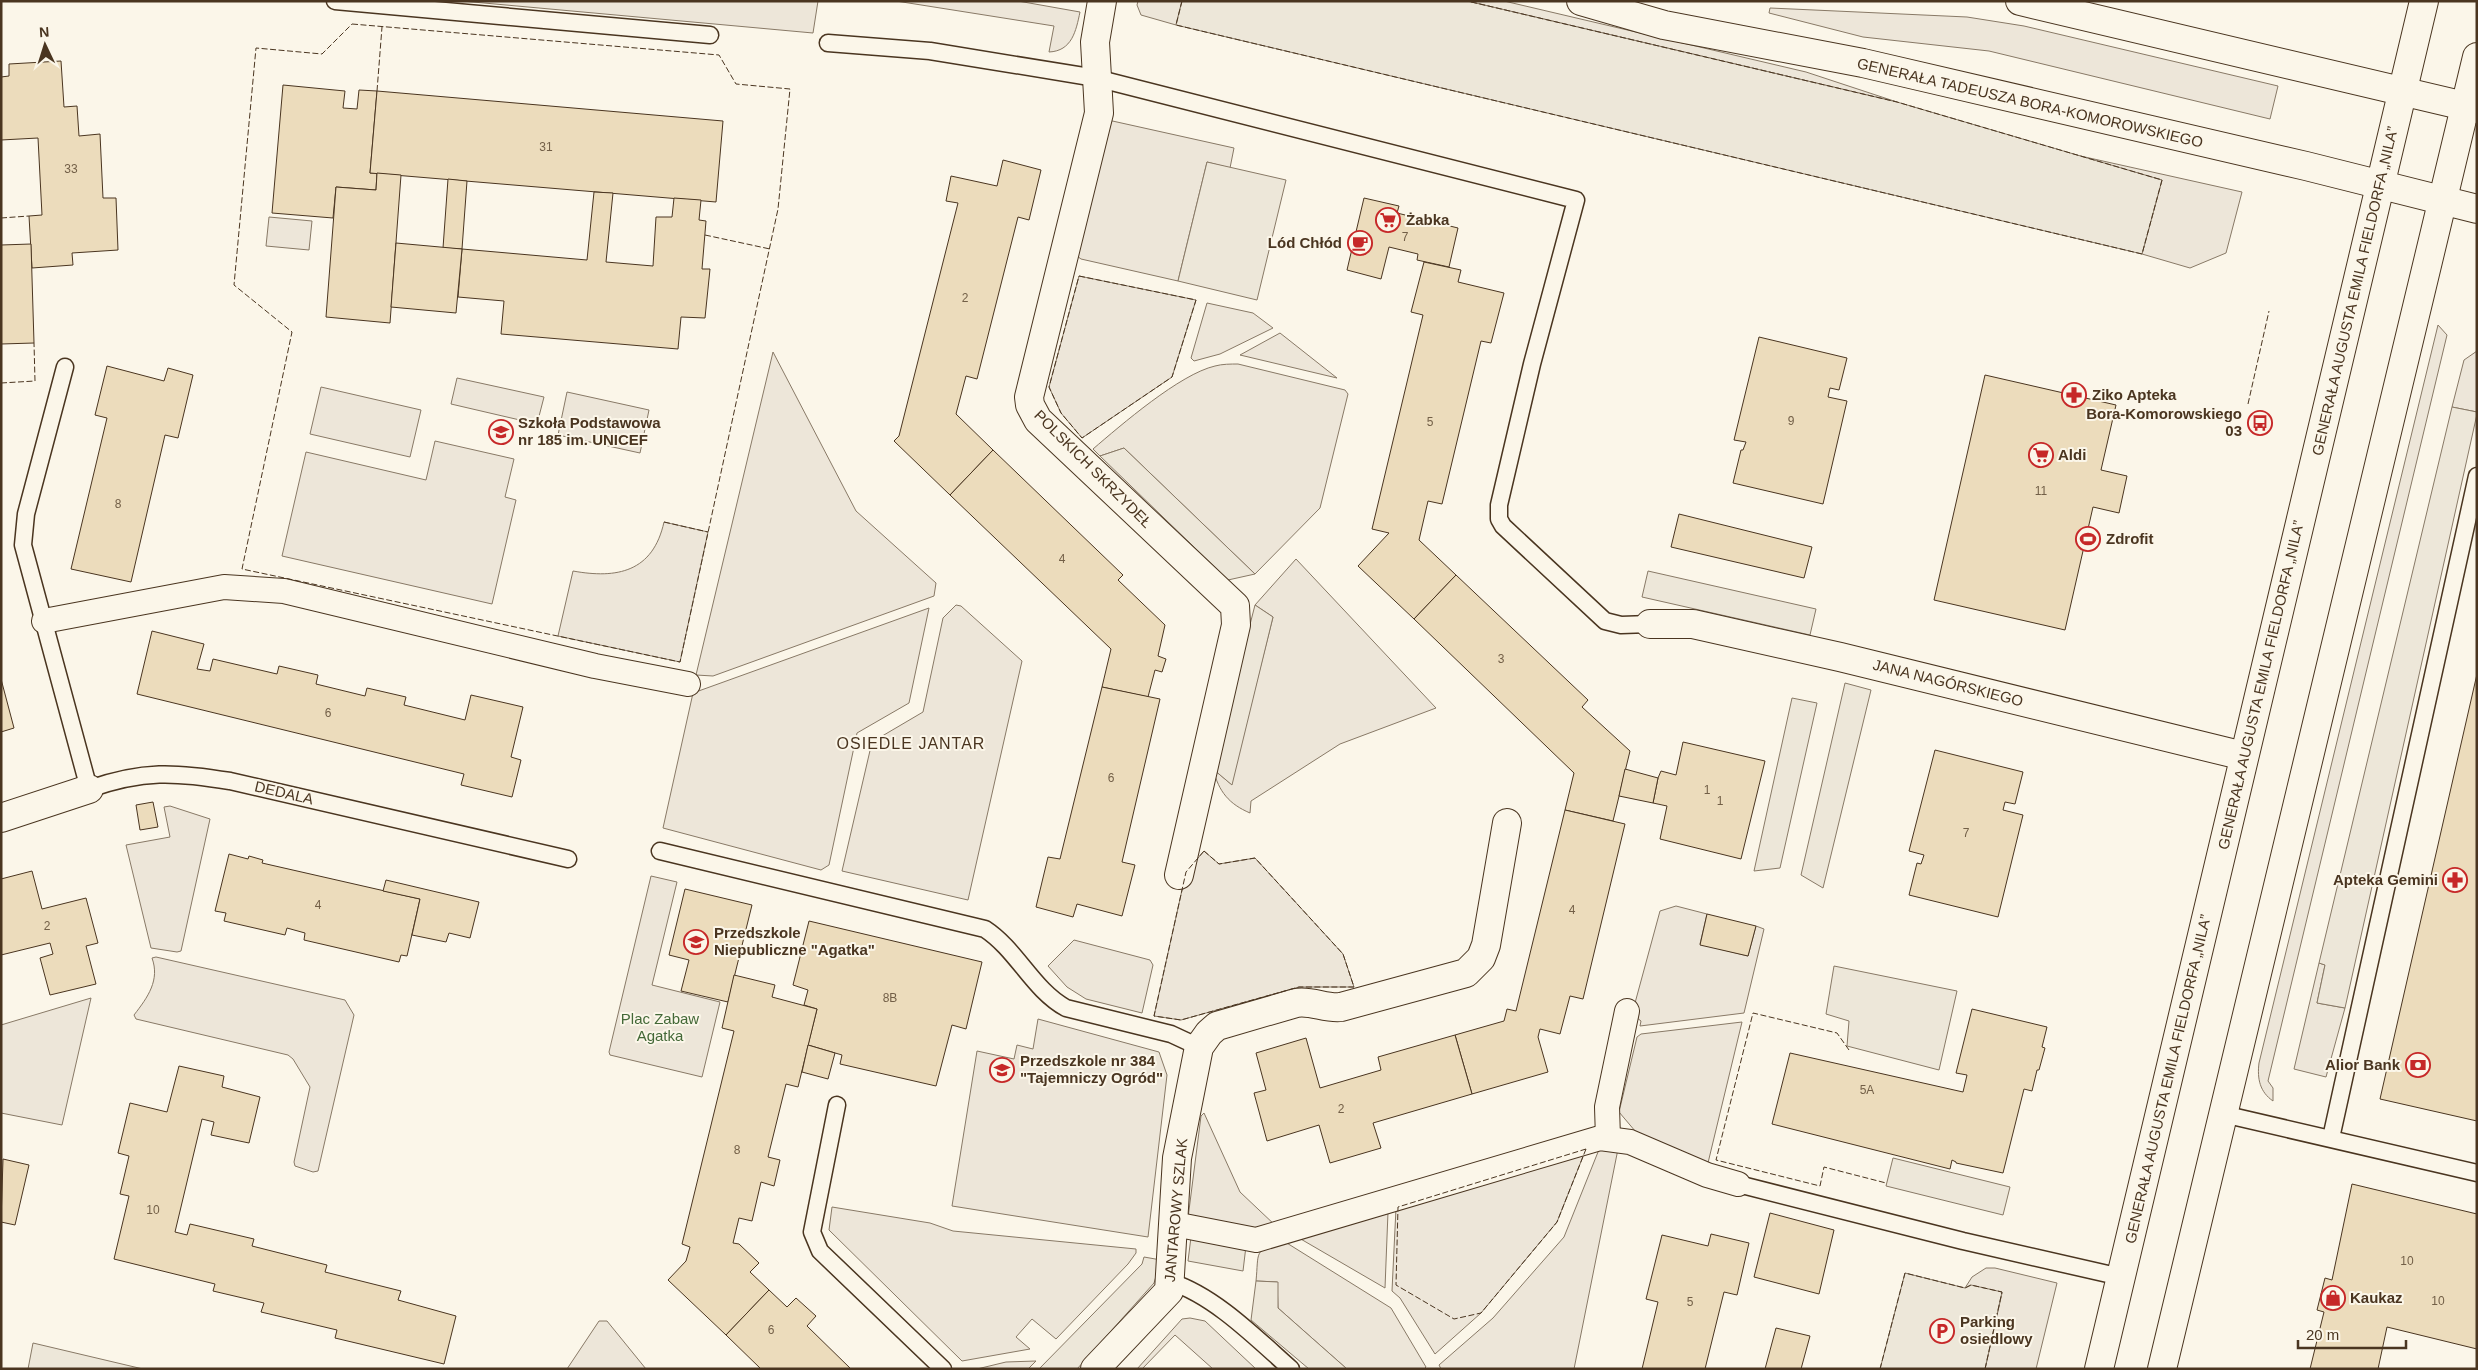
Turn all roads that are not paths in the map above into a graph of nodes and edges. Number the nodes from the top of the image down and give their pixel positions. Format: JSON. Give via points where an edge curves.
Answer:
{"nodes":[{"id":1,"x":335,"y":1,"type":"edge"},
{"id":2,"x":1102,"y":1,"type":"edge"},
{"id":3,"x":1581,"y":1,"type":"edge"},
{"id":4,"x":2020,"y":1,"type":"edge"},
{"id":5,"x":2424,"y":1,"type":"edge"},
{"id":6,"x":710,"y":35,"type":"dead end"},
{"id":7,"x":828,"y":42,"type":"dead end"},
{"id":8,"x":2477,"y":57,"type":"edge"},
{"id":9,"x":1096,"y":78,"type":"junction"},
{"id":10,"x":2402,"y":93,"type":"junction"},
{"id":11,"x":2471,"y":108,"type":"edge"},
{"id":12,"x":2380,"y":185,"type":"junction"},
{"id":13,"x":2443,"y":200,"type":"junction"},
{"id":14,"x":2477,"y":209,"type":"edge"},
{"id":15,"x":65,"y":367,"type":"dead end"},
{"id":16,"x":2477,"y":476,"type":"edge"},
{"id":17,"x":44,"y":621,"type":"junction"},
{"id":18,"x":1650,"y":624,"type":"joint"},
{"id":19,"x":688,"y":684,"type":"dead end"},
{"id":20,"x":2244,"y":756,"type":"junction"},
{"id":21,"x":89,"y":789,"type":"junction"},
{"id":22,"x":1,"y":818,"type":"edge"},
{"id":23,"x":1507,"y":823,"type":"dead end"},
{"id":24,"x":660,"y":851,"type":"dead end"},
{"id":25,"x":568,"y":858,"type":"dead end"},
{"id":26,"x":1179,"y":875,"type":"dead end"},
{"id":27,"x":1627,"y":1011,"type":"dead end"},
{"id":28,"x":1199,"y":1047,"type":"junction"},
{"id":29,"x":837,"y":1105,"type":"dead end"},
{"id":30,"x":2223,"y":1114,"type":"junction"},
{"id":31,"x":1608,"y":1138,"type":"junction"},
{"id":32,"x":2330,"y":1138,"type":"junction"},
{"id":33,"x":2477,"y":1173,"type":"edge"},
{"id":34,"x":1738,"y":1184,"type":"joint"},
{"id":35,"x":1174,"y":1224,"type":"junction"},
{"id":36,"x":2121,"y":1277,"type":"junction"},
{"id":37,"x":1171,"y":1282,"type":"junction"},
{"id":38,"x":943,"y":1369,"type":"edge"},
{"id":39,"x":1095,"y":1369,"type":"edge"},
{"id":40,"x":1291,"y":1369,"type":"edge"},
{"id":41,"x":2099,"y":1369,"type":"edge"},
{"id":42,"x":2162,"y":1369,"type":"edge"}],
"edges":[{"from":1,"to":6,"type":"lane"},
{"from":2,"to":9,"type":"street","name":"POLSKICH SKRZYDEŁ","via":[[1095,42]]},
{"from":3,"to":12,"type":"street","name":"GENERAŁA TADEUSZA BORA-KOMOROWSKIEGO","via":[[1664,25],[1863,64]]},
{"from":4,"to":10,"type":"street"},
{"from":5,"to":10,"type":"street","name":"GENERAŁA AUGUSTA EMILA FIELDORFA „NILA”"},
{"from":7,"to":9,"type":"lane","via":[[930,51]]},
{"from":8,"to":11,"type":"street"},
{"from":9,"to":18,"type":"lane","via":[[1576,200],[1523,399],[1499,505],[1499,519],[1604,621],[1621,625]]},
{"from":9,"to":26,"type":"street","name":"POLSKICH SKRZYDEŁ","via":[[1099,113],[1029,397],[1038,420],[1236,606],[1236,625]]},
{"from":10,"to":11,"type":"street"},
{"from":10,"to":12,"type":"street","name":"GENERAŁA AUGUSTA EMILA FIELDORFA „NILA”"},
{"from":11,"to":13,"type":"street"},
{"from":12,"to":13,"type":"street","name":"GENERAŁA TADEUSZA BORA-KOMOROWSKIEGO"},
{"from":12,"to":20,"type":"street","name":"GENERAŁA AUGUSTA EMILA FIELDORFA „NILA”"},
{"from":13,"to":14,"type":"street","name":"GENERAŁA TADEUSZA BORA-KOMOROWSKIEGO"},
{"from":13,"to":30,"type":"street"},
{"from":15,"to":17,"type":"lane","via":[[23,531],[23,545]]},
{"from":16,"to":32,"type":"lane"},
{"from":17,"to":19,"type":"street","via":[[200,582],[284,591],[595,666]]},
{"from":17,"to":21,"type":"lane"},
{"from":18,"to":20,"type":"street","name":"JANA NAGÓRSKIEGO","via":[[1693,624],[1847,658]]},
{"from":20,"to":36,"type":"street","name":"GENERAŁA AUGUSTA EMILA FIELDORFA „NILA”"},
{"from":21,"to":22,"type":"street","name":"DEDALA"},
{"from":21,"to":25,"type":"lane","name":"DEDALA","via":[[127,776],[184,773],[230,780]]},
{"from":23,"to":28,"type":"street","name":"JANTAROWY SZLAK","via":[[1486,944],[1481,958],[1466,973],[1341,1007],[1296,1003],[1217,1026]]},
{"from":24,"to":28,"type":"lane","via":[[985,929],[998,937],[1053,1001],[1066,1008],[1171,1034]]},
{"from":27,"to":31,"type":"street","via":[[1606,1106]]},
{"from":28,"to":35,"type":"street","name":"JANTAROWY SZLAK","via":[[1178,1158]]},
{"from":29,"to":38,"type":"lane","via":[[817,1199],[812,1232],[814,1240],[820,1251]]},
{"from":30,"to":32,"type":"lane"},
{"from":30,"to":42,"type":"street"},
{"from":31,"to":34,"type":"street","via":[[1630,1142],[1707,1176]]},
{"from":31,"to":35,"type":"street","via":[[1557,1150],[1256,1240]]},
{"from":32,"to":33,"type":"lane"},
{"from":34,"to":36,"type":"lane"},
{"from":35,"to":37,"type":"street","name":"JANTAROWY SZLAK"},
{"from":36,"to":41,"type":"street","name":"GENERAŁA AUGUSTA EMILA FIELDORFA „NILA”"},
{"from":37,"to":39,"type":"street","name":"JANTAROWY SZLAK","via":[[1166,1296]]},
{"from":37,"to":40,"type":"lane","via":[[1194,1291]]}]}
